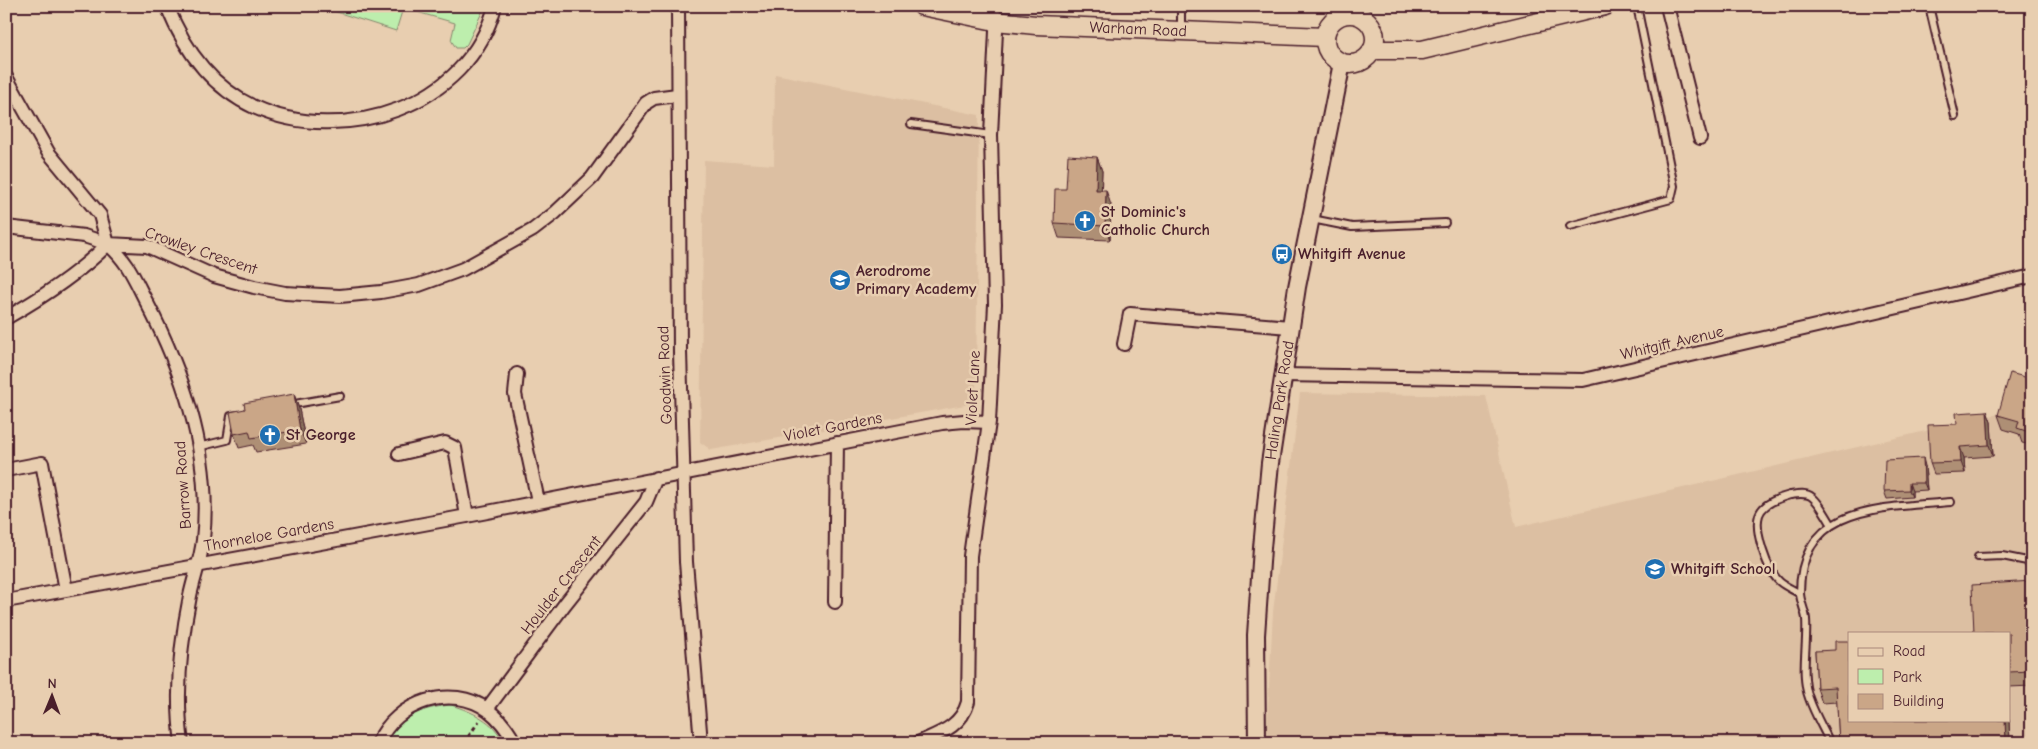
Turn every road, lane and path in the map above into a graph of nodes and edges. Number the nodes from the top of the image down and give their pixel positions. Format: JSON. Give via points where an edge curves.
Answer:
{"nodes":[{"id":1,"x":167,"y":6,"type":"edge"},
{"id":2,"x":495,"y":6,"type":"edge"},
{"id":3,"x":678,"y":6,"type":"edge"},
{"id":4,"x":922,"y":6,"type":"edge"},
{"id":5,"x":1181,"y":6,"type":"edge"},
{"id":6,"x":1605,"y":6,"type":"edge"},
{"id":7,"x":1637,"y":6,"type":"edge"},
{"id":8,"x":1667,"y":6,"type":"edge"},
{"id":9,"x":1929,"y":6,"type":"edge"},
{"id":10,"x":1352,"y":10,"type":"edge"},
{"id":11,"x":994,"y":14,"type":"edge"},
{"id":12,"x":1181,"y":31,"type":"junction"},
{"id":13,"x":1324,"y":37,"type":"junction"},
{"id":14,"x":1372,"y":50,"type":"junction"},
{"id":15,"x":1342,"y":63,"type":"junction"},
{"id":16,"x":6,"y":77,"type":"edge"},
{"id":17,"x":677,"y":95,"type":"junction"},
{"id":18,"x":1955,"y":116,"type":"dead end"},
{"id":19,"x":912,"y":124,"type":"dead end"},
{"id":20,"x":991,"y":135,"type":"junction"},
{"id":21,"x":1700,"y":138,"type":"dead end"},
{"id":22,"x":1310,"y":219,"type":"junction"},
{"id":23,"x":1445,"y":223,"type":"dead end"},
{"id":24,"x":6,"y":226,"type":"edge"},
{"id":25,"x":1570,"y":226,"type":"dead end"},
{"id":26,"x":108,"y":244,"type":"junction"},
{"id":27,"x":2032,"y":276,"type":"edge"},
{"id":28,"x":6,"y":318,"type":"edge"},
{"id":29,"x":1290,"y":327,"type":"junction"},
{"id":30,"x":1124,"y":344,"type":"dead end"},
{"id":31,"x":517,"y":374,"type":"dead end"},
{"id":32,"x":1283,"y":375,"type":"junction"},
{"id":33,"x":340,"y":396,"type":"dead end"},
{"id":34,"x":285,"y":406,"type":"edge"},
{"id":35,"x":249,"y":413,"type":"edge"},
{"id":36,"x":989,"y":422,"type":"junction"},
{"id":37,"x":837,"y":443,"type":"junction"},
{"id":38,"x":198,"y":447,"type":"junction"},
{"id":39,"x":399,"y":454,"type":"dead end"},
{"id":40,"x":6,"y":470,"type":"edge"},
{"id":41,"x":684,"y":472,"type":"junction"},
{"id":42,"x":656,"y":478,"type":"junction"},
{"id":43,"x":538,"y":501,"type":"junction"},
{"id":44,"x":1951,"y":502,"type":"dead end"},
{"id":45,"x":467,"y":516,"type":"junction"},
{"id":46,"x":1832,"y":525,"type":"junction"},
{"id":47,"x":1978,"y":558,"type":"dead end"},
{"id":48,"x":2032,"y":562,"type":"edge"},
{"id":49,"x":198,"y":564,"type":"junction"},
{"id":50,"x":66,"y":590,"type":"junction"},
{"id":51,"x":1800,"y":594,"type":"junction"},
{"id":52,"x":6,"y":601,"type":"edge"},
{"id":53,"x":835,"y":602,"type":"dead end"},
{"id":54,"x":487,"y":709,"type":"junction"},
{"id":55,"x":182,"y":743,"type":"edge"},
{"id":56,"x":378,"y":743,"type":"edge"},
{"id":57,"x":464,"y":743,"type":"edge"},
{"id":58,"x":515,"y":743,"type":"edge"},
{"id":59,"x":701,"y":743,"type":"edge"},
{"id":60,"x":918,"y":743,"type":"edge"},
{"id":61,"x":1257,"y":743,"type":"edge"},
{"id":62,"x":1830,"y":743,"type":"edge"}],
"edges":[{"from":1,"to":2,"type":"street","via":[[195,60],[223,87],[252,106],[282,118],[319,123],[355,122],[389,113],[422,98],[450,79],[470,58]]},
{"from":3,"to":17,"type":"street","name":"Goodwin Road"},
{"from":4,"to":11,"type":"main road","name":"Warham Road"},
{"from":5,"to":12,"type":"lane"},
{"from":6,"to":14,"type":"main road","via":[[1422,50]]},
{"from":7,"to":25,"type":"lane","via":[[1674,186],[1671,199]]},
{"from":8,"to":21,"type":"street"},
{"from":9,"to":18,"type":"lane"},
{"from":10,"to":13,"type":"main road","via":[[1336,18]]},
{"from":10,"to":14,"type":"main road","via":[[1369,23],[1374,33]]},
{"from":11,"to":12,"type":"main road","name":"Warham Road"},
{"from":11,"to":20,"type":"street","name":"Violet Lane"},
{"from":12,"to":13,"type":"main road","name":"Warham Road"},
{"from":13,"to":15,"type":"main road","via":[[1332,58]]},
{"from":14,"to":15,"type":"main road","via":[[1365,59],[1354,64]]},
{"from":15,"to":22,"type":"street","name":"Haling Park Road"},
{"from":16,"to":26,"type":"street","via":[[48,152],[100,215]]},
{"from":17,"to":26,"type":"street","name":"Crowley Crescent","via":[[646,102],[592,178],[533,230],[478,262],[419,284],[354,296],[285,293],[214,276],[147,246]]},
{"from":17,"to":41,"type":"street","name":"Goodwin Road"},
{"from":19,"to":20,"type":"lane"},
{"from":20,"to":36,"type":"street","name":"Violet Lane","via":[[994,304]]},
{"from":22,"to":23,"type":"lane","via":[[1352,227]]},
{"from":22,"to":29,"type":"street","name":"Haling Park Road"},
{"from":24,"to":26,"type":"street","via":[[84,236]]},
{"from":26,"to":28,"type":"street","via":[[68,278]]},
{"from":26,"to":38,"type":"street","name":"Barrow Road","via":[[127,262],[160,330],[189,402]]},
{"from":27,"to":32,"type":"street","name":"Whitgift Avenue","via":[[1583,380]]},
{"from":29,"to":30,"type":"street","via":[[1130,314]]},
{"from":29,"to":32,"type":"street","name":"Haling Park Road"},
{"from":31,"to":43,"type":"street","via":[[515,394]]},
{"from":32,"to":61,"type":"street","name":"Haling Park Road","via":[[1270,463],[1260,576],[1256,635]]},
{"from":33,"to":34,"type":"lane"},
{"from":35,"to":38,"type":"lane","via":[[231,416],[227,440]]},
{"from":36,"to":37,"type":"street","name":"Violet Gardens","via":[[955,422]]},
{"from":36,"to":60,"type":"street","name":"Violet Lane","via":[[970,556],[968,702],[965,715],[954,726]]},
{"from":37,"to":41,"type":"street","name":"Violet Gardens"},
{"from":37,"to":53,"type":"street"},
{"from":38,"to":49,"type":"street","name":"Barrow Road","via":[[204,510]]},
{"from":39,"to":45,"type":"street","via":[[445,443],[455,448]]},
{"from":40,"to":50,"type":"street","via":[[42,463]]},
{"from":41,"to":42,"type":"street","name":"Thorneloe Gardens"},
{"from":41,"to":59,"type":"street","name":"Goodwin Road","via":[[686,562]]},
{"from":42,"to":43,"type":"street","name":"Thorneloe Gardens"},
{"from":42,"to":54,"type":"street","name":"Houlder Crescent","via":[[646,502]]},
{"from":43,"to":45,"type":"street","name":"Thorneloe Gardens"},
{"from":44,"to":46,"type":"lane","via":[[1868,510],[1842,518]]},
{"from":45,"to":49,"type":"street","name":"Thorneloe Gardens"},
{"from":46,"to":51,"type":"lane","via":[[1810,546],[1803,564]]},
{"from":46,"to":51,"type":"lane","via":[[1808,494],[1779,498],[1764,507],[1759,515],[1764,556],[1771,571],[1780,582]]},
{"from":47,"to":48,"type":"lane","via":[[2002,556]]},
{"from":49,"to":50,"type":"street","name":"Thorneloe Gardens"},
{"from":49,"to":55,"type":"street","name":"Barrow Road","via":[[187,609],[178,676],[177,705]]},
{"from":50,"to":52,"type":"street","name":"Thorneloe Gardens"},
{"from":51,"to":62,"type":"lane","via":[[1806,618],[1806,685]]},
{"from":54,"to":56,"type":"street","via":[[464,699],[438,698],[414,705],[393,720]]},
{"from":54,"to":57,"type":"path"},
{"from":54,"to":58,"type":"street","via":[[505,725]]}]}
